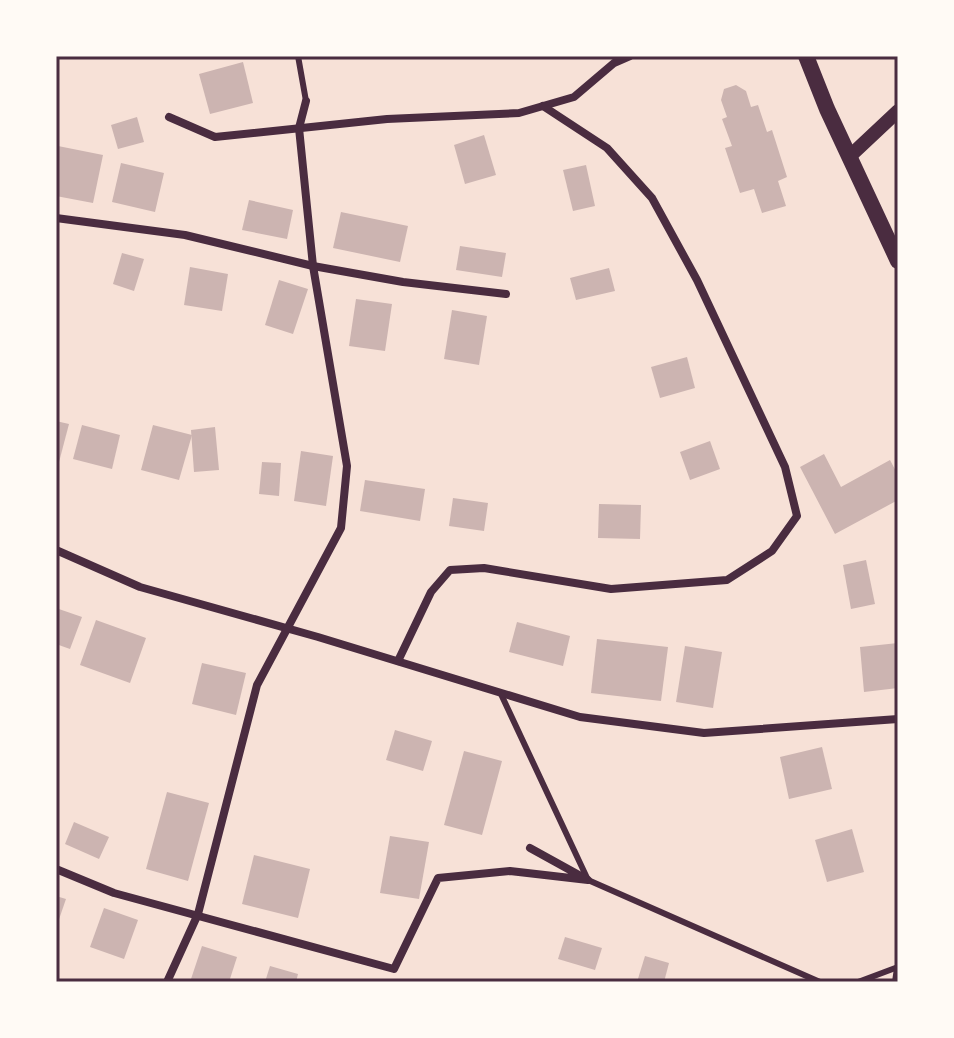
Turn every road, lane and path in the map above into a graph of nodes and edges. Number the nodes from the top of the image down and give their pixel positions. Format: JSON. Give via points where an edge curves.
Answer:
{"nodes":[{"id":1,"x":298,"y":56,"type":"edge"},
{"id":2,"x":630,"y":56,"type":"edge"},
{"id":3,"x":806,"y":56,"type":"edge"},
{"id":4,"x":306,"y":101,"type":"joint"},
{"id":5,"x":543,"y":106,"type":"junction"},
{"id":6,"x":898,"y":111,"type":"edge"},
{"id":7,"x":169,"y":117,"type":"dead end"},
{"id":8,"x":299,"y":128,"type":"junction"},
{"id":9,"x":849,"y":157,"type":"junction"},
{"id":10,"x":56,"y":218,"type":"edge"},
{"id":11,"x":898,"y":261,"type":"edge"},
{"id":12,"x":313,"y":266,"type":"junction"},
{"id":13,"x":506,"y":294,"type":"dead end"},
{"id":14,"x":56,"y":550,"type":"edge"},
{"id":15,"x":287,"y":628,"type":"junction"},
{"id":16,"x":398,"y":661,"type":"junction"},
{"id":17,"x":500,"y":692,"type":"junction"},
{"id":18,"x":898,"y":719,"type":"edge"},
{"id":19,"x":530,"y":848,"type":"dead end"},
{"id":20,"x":56,"y":869,"type":"edge"},
{"id":21,"x":588,"y":880,"type":"junction"},
{"id":22,"x":198,"y":914,"type":"junction"},
{"id":23,"x":898,"y":968,"type":"edge"},
{"id":24,"x":167,"y":982,"type":"edge"},
{"id":25,"x":820,"y":982,"type":"edge"},
{"id":26,"x":858,"y":982,"type":"edge"},
{"id":27,"x":895,"y":982,"type":"edge"}],
"edges":[{"from":1,"to":4,"type":"lane"},
{"from":2,"to":5,"type":"street","via":[[574,97]]},
{"from":3,"to":9,"type":"main road"},
{"from":4,"to":8,"type":"street"},
{"from":5,"to":8,"type":"street","via":[[519,113]]},
{"from":5,"to":16,"type":"street","via":[[607,148],[652,198],[785,467],[797,516],[772,551],[727,580],[611,589],[484,568],[450,570],[431,592]]},
{"from":6,"to":9,"type":"street"},
{"from":7,"to":8,"type":"street","via":[[215,137]]},
{"from":8,"to":12,"type":"street"},
{"from":9,"to":11,"type":"main road"},
{"from":10,"to":12,"type":"street","via":[[185,235]]},
{"from":12,"to":13,"type":"street"},
{"from":12,"to":15,"type":"street","via":[[347,466],[341,528]]},
{"from":14,"to":15,"type":"street","via":[[140,587]]},
{"from":15,"to":16,"type":"street"},
{"from":15,"to":22,"type":"street","via":[[257,685]]},
{"from":16,"to":17,"type":"street"},
{"from":17,"to":18,"type":"street","via":[[580,717],[704,733]]},
{"from":17,"to":21,"type":"lane"},
{"from":19,"to":21,"type":"street"},
{"from":20,"to":22,"type":"street","via":[[114,893]]},
{"from":21,"to":22,"type":"street","via":[[510,871],[438,878],[394,969]]},
{"from":21,"to":25,"type":"lane"},
{"from":22,"to":24,"type":"street"},
{"from":23,"to":26,"type":"lane"},
{"from":23,"to":27,"type":"lane"}]}
